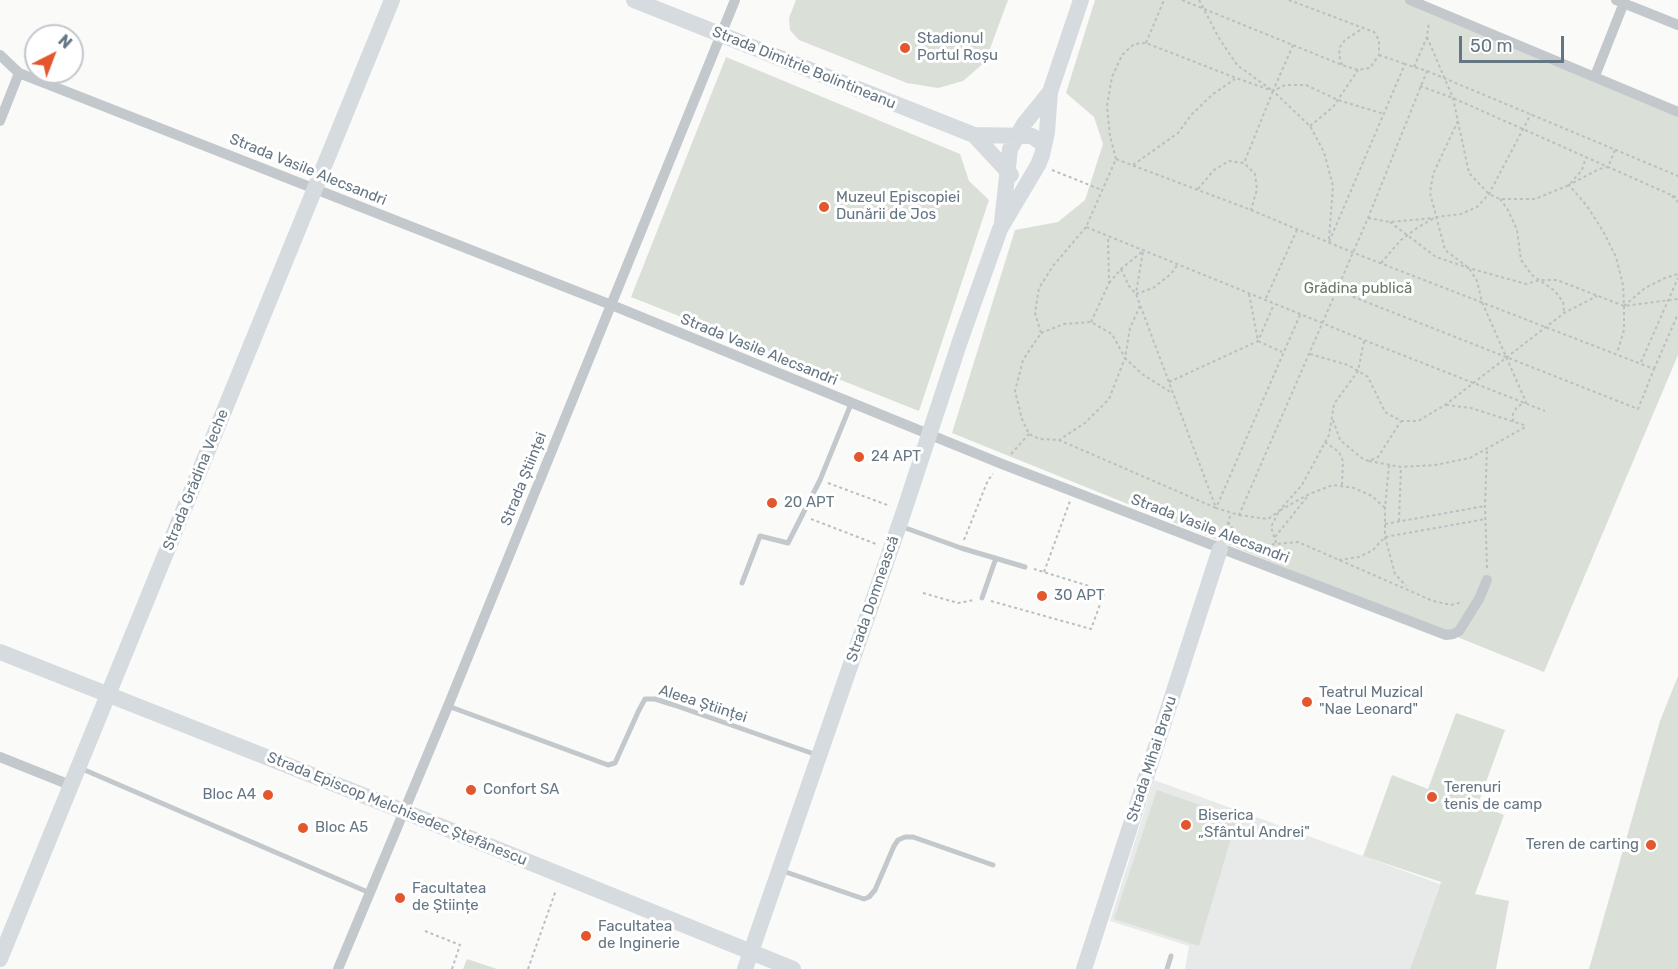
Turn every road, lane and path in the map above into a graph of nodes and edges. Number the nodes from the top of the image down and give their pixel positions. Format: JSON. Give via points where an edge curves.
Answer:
{"nodes":[{"id":1,"x":392,"y":0,"type":"edge"},
{"id":2,"x":634,"y":0,"type":"edge"},
{"id":3,"x":735,"y":0,"type":"edge"},
{"id":4,"x":1081,"y":0,"type":"edge"},
{"id":5,"x":1164,"y":0,"type":"edge"},
{"id":6,"x":1182,"y":0,"type":"edge"},
{"id":7,"x":1199,"y":0,"type":"edge"},
{"id":8,"x":1289,"y":0,"type":"edge"},
{"id":9,"x":1410,"y":0,"type":"edge"},
{"id":10,"x":1622,"y":1,"type":"edge"},
{"id":11,"x":1433,"y":4,"type":"edge"},
{"id":12,"x":1204,"y":9,"type":"junction"},
{"id":13,"x":1678,"y":25,"type":"edge"},
{"id":14,"x":1363,"y":28,"type":"junction"},
{"id":15,"x":721,"y":35,"type":"junction"},
{"id":16,"x":1427,"y":37,"type":"junction"},
{"id":17,"x":1146,"y":43,"type":"junction"},
{"id":18,"x":1293,"y":45,"type":"junction"},
{"id":19,"x":0,"y":55,"type":"edge"},
{"id":20,"x":1379,"y":55,"type":"junction"},
{"id":21,"x":1405,"y":64,"type":"junction"},
{"id":22,"x":1342,"y":65,"type":"junction"},
{"id":23,"x":1414,"y":67,"type":"junction"},
{"id":24,"x":1358,"y":70,"type":"junction"},
{"id":25,"x":1427,"y":71,"type":"junction"},
{"id":26,"x":19,"y":73,"type":"junction"},
{"id":27,"x":1595,"y":76,"type":"junction"},
{"id":28,"x":1236,"y":78,"type":"junction"},
{"id":29,"x":1444,"y":78,"type":"junction"},
{"id":30,"x":1420,"y":86,"type":"junction"},
{"id":31,"x":1273,"y":91,"type":"junction"},
{"id":32,"x":1050,"y":92,"type":"junction"},
{"id":33,"x":1453,"y":98,"type":"junction"},
{"id":34,"x":1338,"y":100,"type":"junction"},
{"id":35,"x":1678,"y":112,"type":"edge"},
{"id":36,"x":1384,"y":114,"type":"junction"},
{"id":37,"x":1531,"y":114,"type":"junction"},
{"id":38,"x":0,"y":121,"type":"edge"},
{"id":39,"x":1458,"y":121,"type":"junction"},
{"id":40,"x":1310,"y":126,"type":"junction"},
{"id":41,"x":1523,"y":130,"type":"junction"},
{"id":42,"x":974,"y":135,"type":"junction"},
{"id":43,"x":1017,"y":135,"type":"junction"},
{"id":44,"x":1044,"y":145,"type":"junction"},
{"id":45,"x":1615,"y":150,"type":"junction"},
{"id":46,"x":1586,"y":157,"type":"junction"},
{"id":47,"x":1116,"y":159,"type":"junction"},
{"id":48,"x":1244,"y":163,"type":"junction"},
{"id":49,"x":1133,"y":165,"type":"junction"},
{"id":50,"x":1608,"y":167,"type":"junction"},
{"id":51,"x":1007,"y":169,"type":"junction"},
{"id":52,"x":1035,"y":170,"type":"junction"},
{"id":53,"x":1678,"y":176,"type":"edge"},
{"id":54,"x":1569,"y":185,"type":"junction"},
{"id":55,"x":315,"y":188,"type":"junction"},
{"id":56,"x":1198,"y":189,"type":"junction"},
{"id":57,"x":1102,"y":190,"type":"junction"},
{"id":58,"x":1489,"y":194,"type":"junction"},
{"id":59,"x":1500,"y":199,"type":"junction"},
{"id":60,"x":1678,"y":200,"type":"edge"},
{"id":61,"x":1251,"y":210,"type":"junction"},
{"id":62,"x":1436,"y":217,"type":"junction"},
{"id":63,"x":1368,"y":218,"type":"junction"},
{"id":64,"x":1390,"y":222,"type":"junction"},
{"id":65,"x":1086,"y":227,"type":"junction"},
{"id":66,"x":1000,"y":230,"type":"junction"},
{"id":67,"x":1297,"y":230,"type":"junction"},
{"id":68,"x":1108,"y":236,"type":"junction"},
{"id":69,"x":1407,"y":236,"type":"junction"},
{"id":70,"x":1329,"y":242,"type":"junction"},
{"id":71,"x":1143,"y":251,"type":"junction"},
{"id":72,"x":1354,"y":253,"type":"junction"},
{"id":73,"x":1178,"y":264,"type":"junction"},
{"id":74,"x":1381,"y":264,"type":"junction"},
{"id":75,"x":1469,"y":268,"type":"junction"},
{"id":76,"x":1120,"y":269,"type":"junction"},
{"id":77,"x":1678,"y":276,"type":"edge"},
{"id":78,"x":1540,"y":280,"type":"junction"},
{"id":79,"x":1109,"y":283,"type":"junction"},
{"id":80,"x":1336,"y":290,"type":"junction"},
{"id":81,"x":1136,"y":294,"type":"junction"},
{"id":82,"x":1249,"y":294,"type":"junction"},
{"id":83,"x":1597,"y":296,"type":"junction"},
{"id":84,"x":1265,"y":299,"type":"junction"},
{"id":85,"x":1678,"y":299,"type":"edge"},
{"id":86,"x":1667,"y":300,"type":"junction"},
{"id":87,"x":1482,"y":302,"type":"junction"},
{"id":88,"x":1274,"y":304,"type":"junction"},
{"id":89,"x":611,"y":305,"type":"junction"},
{"id":90,"x":1140,"y":306,"type":"junction"},
{"id":91,"x":1624,"y":306,"type":"junction"},
{"id":92,"x":1564,"y":313,"type":"junction"},
{"id":93,"x":1300,"y":314,"type":"junction"},
{"id":94,"x":1678,"y":314,"type":"edge"},
{"id":95,"x":1091,"y":322,"type":"junction"},
{"id":96,"x":1323,"y":324,"type":"junction"},
{"id":97,"x":1546,"y":327,"type":"junction"},
{"id":98,"x":1041,"y":333,"type":"junction"},
{"id":99,"x":1364,"y":340,"type":"junction"},
{"id":100,"x":1258,"y":341,"type":"junction"},
{"id":101,"x":1283,"y":352,"type":"junction"},
{"id":102,"x":1617,"y":353,"type":"junction"},
{"id":103,"x":1310,"y":354,"type":"junction"},
{"id":104,"x":1125,"y":358,"type":"junction"},
{"id":105,"x":1505,"y":358,"type":"junction"},
{"id":106,"x":1641,"y":362,"type":"junction"},
{"id":107,"x":1654,"y":369,"type":"junction"},
{"id":108,"x":1358,"y":371,"type":"junction"},
{"id":109,"x":1169,"y":382,"type":"junction"},
{"id":110,"x":1473,"y":382,"type":"junction"},
{"id":111,"x":1172,"y":393,"type":"junction"},
{"id":112,"x":1526,"y":402,"type":"junction"},
{"id":113,"x":851,"y":404,"type":"junction"},
{"id":114,"x":1445,"y":405,"type":"junction"},
{"id":115,"x":1545,"y":411,"type":"dead end"},
{"id":116,"x":1333,"y":420,"type":"junction"},
{"id":117,"x":1401,"y":421,"type":"junction"},
{"id":118,"x":1514,"y":423,"type":"junction"},
{"id":119,"x":1029,"y":434,"type":"junction"},
{"id":120,"x":928,"y":435,"type":"junction"},
{"id":121,"x":1059,"y":440,"type":"junction"},
{"id":122,"x":1325,"y":441,"type":"junction"},
{"id":123,"x":1487,"y":448,"type":"junction"},
{"id":124,"x":1369,"y":461,"type":"junction"},
{"id":125,"x":1002,"y":464,"type":"junction"},
{"id":126,"x":1389,"y":465,"type":"junction"},
{"id":127,"x":1401,"y":467,"type":"junction"},
{"id":128,"x":820,"y":480,"type":"junction"},
{"id":129,"x":988,"y":480,"type":"dead end"},
{"id":130,"x":1342,"y":485,"type":"junction"},
{"id":131,"x":1073,"y":492,"type":"junction"},
{"id":132,"x":1309,"y":494,"type":"junction"},
{"id":133,"x":1485,"y":506,"type":"junction"},
{"id":134,"x":1216,"y":508,"type":"junction"},
{"id":135,"x":1384,"y":508,"type":"junction"},
{"id":136,"x":1279,"y":511,"type":"junction"},
{"id":137,"x":1231,"y":513,"type":"junction"},
{"id":138,"x":1239,"y":515,"type":"junction"},
{"id":139,"x":803,"y":516,"type":"junction"},
{"id":140,"x":901,"y":518,"type":"junction"},
{"id":141,"x":1486,"y":519,"type":"junction"},
{"id":142,"x":1228,"y":522,"type":"junction"},
{"id":143,"x":1398,"y":522,"type":"junction"},
{"id":144,"x":1385,"y":524,"type":"junction"},
{"id":145,"x":1275,"y":537,"type":"junction"},
{"id":146,"x":1385,"y":537,"type":"junction"},
{"id":147,"x":1276,"y":543,"type":"junction"},
{"id":148,"x":961,"y":548,"type":"junction"},
{"id":149,"x":1220,"y":549,"type":"junction"},
{"id":150,"x":890,"y":550,"type":"junction"},
{"id":151,"x":996,"y":558,"type":"junction"},
{"id":152,"x":1337,"y":560,"type":"junction"},
{"id":153,"x":1025,"y":567,"type":"joint"},
{"id":154,"x":1044,"y":572,"type":"junction"},
{"id":155,"x":1487,"y":580,"type":"joint"},
{"id":156,"x":742,"y":583,"type":"dead end"},
{"id":157,"x":1408,"y":588,"type":"junction"},
{"id":158,"x":923,"y":593,"type":"dead end"},
{"id":159,"x":982,"y":598,"type":"junction"},
{"id":160,"x":1479,"y":599,"type":"junction"},
{"id":161,"x":0,"y":651,"type":"edge"},
{"id":162,"x":108,"y":695,"type":"junction"},
{"id":163,"x":448,"y":706,"type":"junction"},
{"id":164,"x":818,"y":755,"type":"junction"},
{"id":165,"x":0,"y":757,"type":"edge"},
{"id":166,"x":78,"y":767,"type":"junction"},
{"id":167,"x":70,"y":785,"type":"junction"},
{"id":168,"x":404,"y":811,"type":"junction"},
{"id":169,"x":993,"y":865,"type":"dead end"},
{"id":170,"x":779,"y":870,"type":"junction"},
{"id":171,"x":561,"y":874,"type":"junction"},
{"id":172,"x":370,"y":893,"type":"junction"},
{"id":173,"x":425,"y":931,"type":"dead end"},
{"id":174,"x":751,"y":952,"type":"junction"},
{"id":175,"x":1171,"y":956,"type":"dead end"},
{"id":176,"x":0,"y":959,"type":"edge"},
{"id":177,"x":338,"y":969,"type":"edge"},
{"id":178,"x":452,"y":969,"type":"edge"},
{"id":179,"x":528,"y":969,"type":"edge"},
{"id":180,"x":745,"y":969,"type":"edge"},
{"id":181,"x":793,"y":969,"type":"edge"},
{"id":182,"x":1084,"y":969,"type":"edge"},
{"id":183,"x":1167,"y":969,"type":"edge"}],
"edges":[{"from":1,"to":55,"type":"street","name":"Strada Grădina Veche"},
{"from":2,"to":15,"type":"street","name":"Strada Dimitrie Bolintineanu"},
{"from":3,"to":15,"type":"street","name":"Strada Științei"},
{"from":4,"to":32,"type":"street","name":"Strada Domnească"},
{"from":5,"to":17,"type":"path"},
{"from":6,"to":12,"type":"path"},
{"from":7,"to":12,"type":"path"},
{"from":8,"to":14,"type":"path"},
{"from":9,"to":11,"type":"street"},
{"from":10,"to":13,"type":"street"},
{"from":10,"to":27,"type":"street"},
{"from":11,"to":16,"type":"path"},
{"from":11,"to":27,"type":"street"},
{"from":12,"to":18,"type":"path"},
{"from":12,"to":31,"type":"path","via":[[1238,65]]},
{"from":14,"to":20,"type":"path","via":[[1374,32],[1379,40]]},
{"from":14,"to":22,"type":"path","via":[[1340,47]]},
{"from":15,"to":42,"type":"street","name":"Strada Dimitrie Bolintineanu"},
{"from":15,"to":89,"type":"street","name":"Strada Științei"},
{"from":16,"to":23,"type":"path"},
{"from":16,"to":29,"type":"path"},
{"from":17,"to":28,"type":"path"},
{"from":17,"to":47,"type":"path","via":[[1134,44],[1122,55],[1112,77],[1107,106]]},
{"from":18,"to":22,"type":"path"},
{"from":18,"to":31,"type":"path"},
{"from":19,"to":26,"type":"street","name":"Strada Vasile Alecsandri"},
{"from":20,"to":21,"type":"path"},
{"from":20,"to":24,"type":"path","via":[[1370,68]]},
{"from":21,"to":23,"type":"path"},
{"from":21,"to":36,"type":"path"},
{"from":22,"to":24,"type":"path"},
{"from":23,"to":25,"type":"path"},
{"from":24,"to":34,"type":"path"},
{"from":25,"to":29,"type":"path"},
{"from":25,"to":30,"type":"path"},
{"from":26,"to":38,"type":"street"},
{"from":26,"to":55,"type":"street","name":"Strada Vasile Alecsandri"},
{"from":27,"to":35,"type":"street"},
{"from":28,"to":31,"type":"path"},
{"from":28,"to":49,"type":"path","via":[[1213,94],[1178,133]]},
{"from":29,"to":33,"type":"path"},
{"from":29,"to":37,"type":"path"},
{"from":30,"to":33,"type":"path"},
{"from":30,"to":63,"type":"path"},
{"from":31,"to":34,"type":"path","via":[[1285,85],[1306,85]]},
{"from":31,"to":40,"type":"path"},
{"from":31,"to":48,"type":"path"},
{"from":32,"to":43,"type":"street","name":"Strada Domnească"},
{"from":32,"to":44,"type":"street","name":"Strada Domnească"},
{"from":33,"to":39,"type":"path"},
{"from":33,"to":41,"type":"path"},
{"from":34,"to":36,"type":"path"},
{"from":34,"to":40,"type":"path"},
{"from":36,"to":70,"type":"path"},
{"from":37,"to":41,"type":"path"},
{"from":37,"to":45,"type":"path"},
{"from":39,"to":58,"type":"path","via":[[1469,173]]},
{"from":39,"to":62,"type":"path","via":[[1433,174],[1430,192]]},
{"from":40,"to":70,"type":"path","via":[[1324,152],[1333,186]]},
{"from":41,"to":46,"type":"path"},
{"from":41,"to":58,"type":"path"},
{"from":42,"to":43,"type":"street","name":"Strada Dimitrie Bolintineanu"},
{"from":42,"to":51,"type":"street","name":"Strada Dimitrie Bolintineanu"},
{"from":43,"to":44,"type":"street","name":"Strada Dimitrie Bolintineanu","via":[[1032,136]]},
{"from":43,"to":51,"type":"street","name":"Strada Domnească"},
{"from":44,"to":52,"type":"street","name":"Strada Domnească"},
{"from":45,"to":50,"type":"path"},
{"from":45,"to":53,"type":"path"},
{"from":46,"to":50,"type":"path"},
{"from":46,"to":54,"type":"path","via":[[1582,170]]},
{"from":47,"to":49,"type":"path"},
{"from":47,"to":57,"type":"path"},
{"from":48,"to":56,"type":"path","via":[[1229,161],[1214,170]]},
{"from":48,"to":61,"type":"path","via":[[1255,174],[1257,189]]},
{"from":49,"to":56,"type":"path"},
{"from":50,"to":54,"type":"path"},
{"from":50,"to":60,"type":"path"},
{"from":51,"to":52,"type":"street","via":[[1018,179]]},
{"from":51,"to":66,"type":"street","name":"Strada Domnească"},
{"from":52,"to":57,"type":"path"},
{"from":52,"to":66,"type":"street","name":"Strada Domnească"},
{"from":54,"to":59,"type":"path","via":[[1535,199]]},
{"from":54,"to":91,"type":"path","via":[[1587,206],[1616,257]]},
{"from":55,"to":89,"type":"street","name":"Strada Vasile Alecsandri"},
{"from":55,"to":162,"type":"street","name":"Strada Grădina Veche"},
{"from":56,"to":61,"type":"path"},
{"from":57,"to":65,"type":"path"},
{"from":58,"to":59,"type":"path"},
{"from":58,"to":62,"type":"path","via":[[1477,207],[1461,214]]},
{"from":59,"to":78,"type":"path","via":[[1517,230],[1521,260]]},
{"from":61,"to":67,"type":"path"},
{"from":62,"to":64,"type":"path"},
{"from":62,"to":69,"type":"path"},
{"from":62,"to":75,"type":"path","via":[[1445,250]]},
{"from":63,"to":64,"type":"path"},
{"from":63,"to":72,"type":"path"},
{"from":64,"to":69,"type":"path"},
{"from":65,"to":68,"type":"path"},
{"from":65,"to":98,"type":"path","via":[[1040,288],[1035,313]]},
{"from":66,"to":120,"type":"street","name":"Strada Domnească"},
{"from":67,"to":70,"type":"path"},
{"from":67,"to":84,"type":"path"},
{"from":68,"to":71,"type":"path"},
{"from":68,"to":79,"type":"path"},
{"from":69,"to":74,"type":"path"},
{"from":69,"to":75,"type":"path","via":[[1436,256]]},
{"from":70,"to":72,"type":"path"},
{"from":71,"to":73,"type":"path"},
{"from":71,"to":76,"type":"path"},
{"from":71,"to":81,"type":"path"},
{"from":72,"to":74,"type":"path"},
{"from":72,"to":80,"type":"path"},
{"from":73,"to":81,"type":"path","via":[[1153,288]]},
{"from":73,"to":82,"type":"path"},
{"from":74,"to":87,"type":"path"},
{"from":75,"to":78,"type":"path","via":[[1526,284]]},
{"from":75,"to":87,"type":"path"},
{"from":76,"to":79,"type":"path"},
{"from":76,"to":81,"type":"path"},
{"from":77,"to":86,"type":"path"},
{"from":77,"to":91,"type":"path","via":[[1645,288]]},
{"from":78,"to":83,"type":"path","via":[[1557,280]]},
{"from":78,"to":92,"type":"path","via":[[1555,291],[1563,302]]},
{"from":79,"to":95,"type":"path"},
{"from":80,"to":96,"type":"path"},
{"from":80,"to":105,"type":"path"},
{"from":81,"to":90,"type":"path"},
{"from":82,"to":84,"type":"path"},
{"from":82,"to":100,"type":"path"},
{"from":83,"to":91,"type":"path"},
{"from":83,"to":92,"type":"path"},
{"from":84,"to":88,"type":"path"},
{"from":85,"to":86,"type":"path"},
{"from":86,"to":91,"type":"path"},
{"from":86,"to":106,"type":"path"},
{"from":87,"to":97,"type":"path"},
{"from":87,"to":105,"type":"path"},
{"from":88,"to":93,"type":"path"},
{"from":88,"to":100,"type":"path"},
{"from":89,"to":113,"type":"street","name":"Strada Vasile Alecsandri"},
{"from":89,"to":163,"type":"street","name":"Strada Științei"},
{"from":90,"to":104,"type":"path","via":[[1130,328]]},
{"from":90,"to":109,"type":"path"},
{"from":91,"to":102,"type":"path","via":[[1624,330]]},
{"from":92,"to":97,"type":"path"},
{"from":93,"to":96,"type":"path"},
{"from":93,"to":101,"type":"path"},
{"from":94,"to":107,"type":"path"},
{"from":95,"to":98,"type":"path","via":[[1064,324]]},
{"from":95,"to":104,"type":"path","via":[[1112,334]]},
{"from":96,"to":99,"type":"path"},
{"from":96,"to":103,"type":"path"},
{"from":97,"to":102,"type":"path"},
{"from":97,"to":105,"type":"path"},
{"from":98,"to":119,"type":"path","via":[[1023,360],[1016,391]]},
{"from":99,"to":108,"type":"path"},
{"from":99,"to":110,"type":"path"},
{"from":100,"to":101,"type":"path"},
{"from":100,"to":109,"type":"path"},
{"from":101,"to":134,"type":"path"},
{"from":102,"to":106,"type":"path"},
{"from":103,"to":108,"type":"path"},
{"from":103,"to":138,"type":"path"},
{"from":104,"to":111,"type":"path"},
{"from":104,"to":121,"type":"path","via":[[1109,399],[1085,423]]},
{"from":105,"to":107,"type":"path","via":[[1638,409]]},
{"from":105,"to":110,"type":"path"},
{"from":105,"to":112,"type":"path"},
{"from":106,"to":107,"type":"path"},
{"from":108,"to":116,"type":"path","via":[[1334,404]]},
{"from":108,"to":117,"type":"path","via":[[1368,377],[1385,412]]},
{"from":109,"to":111,"type":"path"},
{"from":110,"to":112,"type":"path"},
{"from":110,"to":114,"type":"path"},
{"from":111,"to":134,"type":"path"},
{"from":112,"to":115,"type":"path"},
{"from":112,"to":118,"type":"path","via":[[1517,407]]},
{"from":113,"to":120,"type":"street","name":"Strada Vasile Alecsandri"},
{"from":113,"to":128,"type":"lane"},
{"from":114,"to":117,"type":"path","via":[[1418,421]]},
{"from":114,"to":118,"type":"path","via":[[1471,408]]},
{"from":116,"to":122,"type":"path"},
{"from":116,"to":124,"type":"path","via":[[1340,440]]},
{"from":117,"to":124,"type":"path","via":[[1378,457]]},
{"from":118,"to":123,"type":"path","via":[[1527,426]]},
{"from":119,"to":121,"type":"path"},
{"from":119,"to":125,"type":"path"},
{"from":120,"to":125,"type":"street","name":"Strada Vasile Alecsandri"},
{"from":120,"to":140,"type":"street","name":"Strada Domnească"},
{"from":121,"to":134,"type":"path"},
{"from":122,"to":130,"type":"path","via":[[1339,452],[1343,461]]},
{"from":122,"to":136,"type":"path","via":[[1302,485]]},
{"from":123,"to":127,"type":"path","via":[[1470,458]]},
{"from":123,"to":133,"type":"path"},
{"from":124,"to":126,"type":"path"},
{"from":125,"to":131,"type":"street","name":"Strada Vasile Alecsandri"},
{"from":126,"to":127,"type":"path"},
{"from":126,"to":135,"type":"path"},
{"from":127,"to":143,"type":"path"},
{"from":128,"to":139,"type":"lane"},
{"from":128,"to":140,"type":"path"},
{"from":129,"to":148,"type":"path"},
{"from":130,"to":132,"type":"path"},
{"from":130,"to":135,"type":"path","via":[[1372,496]]},
{"from":131,"to":149,"type":"street","name":"Strada Vasile Alecsandri"},
{"from":131,"to":154,"type":"path"},
{"from":132,"to":136,"type":"path"},
{"from":132,"to":145,"type":"path"},
{"from":133,"to":141,"type":"path"},
{"from":133,"to":143,"type":"path"},
{"from":134,"to":137,"type":"path"},
{"from":135,"to":144,"type":"path"},
{"from":136,"to":138,"type":"path","via":[[1268,519]]},
{"from":136,"to":145,"type":"path","via":[[1272,526]]},
{"from":137,"to":138,"type":"path"},
{"from":137,"to":142,"type":"path"},
{"from":139,"to":150,"type":"path"},
{"from":139,"to":156,"type":"lane","via":[[788,543],[760,536]]},
{"from":140,"to":148,"type":"lane"},
{"from":140,"to":150,"type":"street","name":"Strada Domnească"},
{"from":141,"to":146,"type":"path"},
{"from":141,"to":155,"type":"path"},
{"from":142,"to":147,"type":"path","via":[[1238,536],[1254,546]]},
{"from":142,"to":149,"type":"path"},
{"from":143,"to":144,"type":"path"},
{"from":144,"to":146,"type":"path"},
{"from":145,"to":147,"type":"path"},
{"from":146,"to":152,"type":"path","via":[[1359,557]]},
{"from":146,"to":157,"type":"path","via":[[1395,574]]},
{"from":147,"to":152,"type":"path","via":[[1298,542]]},
{"from":148,"to":151,"type":"lane"},
{"from":149,"to":160,"type":"street","name":"Strada Vasile Alecsandri","via":[[1446,635],[1459,630]]},
{"from":149,"to":182,"type":"street","name":"Strada Mihai Bravu"},
{"from":150,"to":164,"type":"street","name":"Strada Domnească"},
{"from":151,"to":153,"type":"lane"},
{"from":151,"to":159,"type":"lane"},
{"from":152,"to":157,"type":"path"},
{"from":153,"to":154,"type":"path"},
{"from":154,"to":159,"type":"path","via":[[1105,591],[1091,629]]},
{"from":155,"to":160,"type":"street","name":"Strada Vasile Alecsandri"},
{"from":157,"to":160,"type":"path","via":[[1451,605]]},
{"from":158,"to":159,"type":"path","via":[[958,603]]},
{"from":161,"to":162,"type":"street","name":"Strada Episcop Melchisedec Ștefănescu"},
{"from":162,"to":166,"type":"street","name":"Strada Grădina Veche"},
{"from":162,"to":168,"type":"street","name":"Strada Episcop Melchisedec Ștefănescu"},
{"from":163,"to":164,"type":"lane","name":"Aleea Științei","via":[[608,765],[615,763],[645,699],[674,705]]},
{"from":163,"to":168,"type":"street","name":"Strada Științei"},
{"from":164,"to":170,"type":"street","name":"Strada Domnească"},
{"from":165,"to":167,"type":"street"},
{"from":166,"to":167,"type":"street","name":"Strada Grădina Veche"},
{"from":166,"to":172,"type":"lane"},
{"from":167,"to":176,"type":"street","name":"Strada Grădina Veche"},
{"from":168,"to":171,"type":"street","name":"Strada Episcop Melchisedec Ștefănescu"},
{"from":168,"to":172,"type":"street","name":"Strada Științei"},
{"from":169,"to":170,"type":"lane","via":[[904,837],[894,846],[875,890],[864,899]]},
{"from":170,"to":174,"type":"street","name":"Strada Domnească"},
{"from":171,"to":174,"type":"street","name":"Strada Episcop Melchisedec Ștefănescu"},
{"from":171,"to":179,"type":"path"},
{"from":172,"to":177,"type":"street","name":"Strada Științei"},
{"from":173,"to":178,"type":"path","via":[[460,945]]},
{"from":174,"to":180,"type":"street","name":"Strada Domnească"},
{"from":174,"to":181,"type":"street","name":"Strada Episcop Melchisedec Ștefănescu"},
{"from":175,"to":183,"type":"lane"}]}
